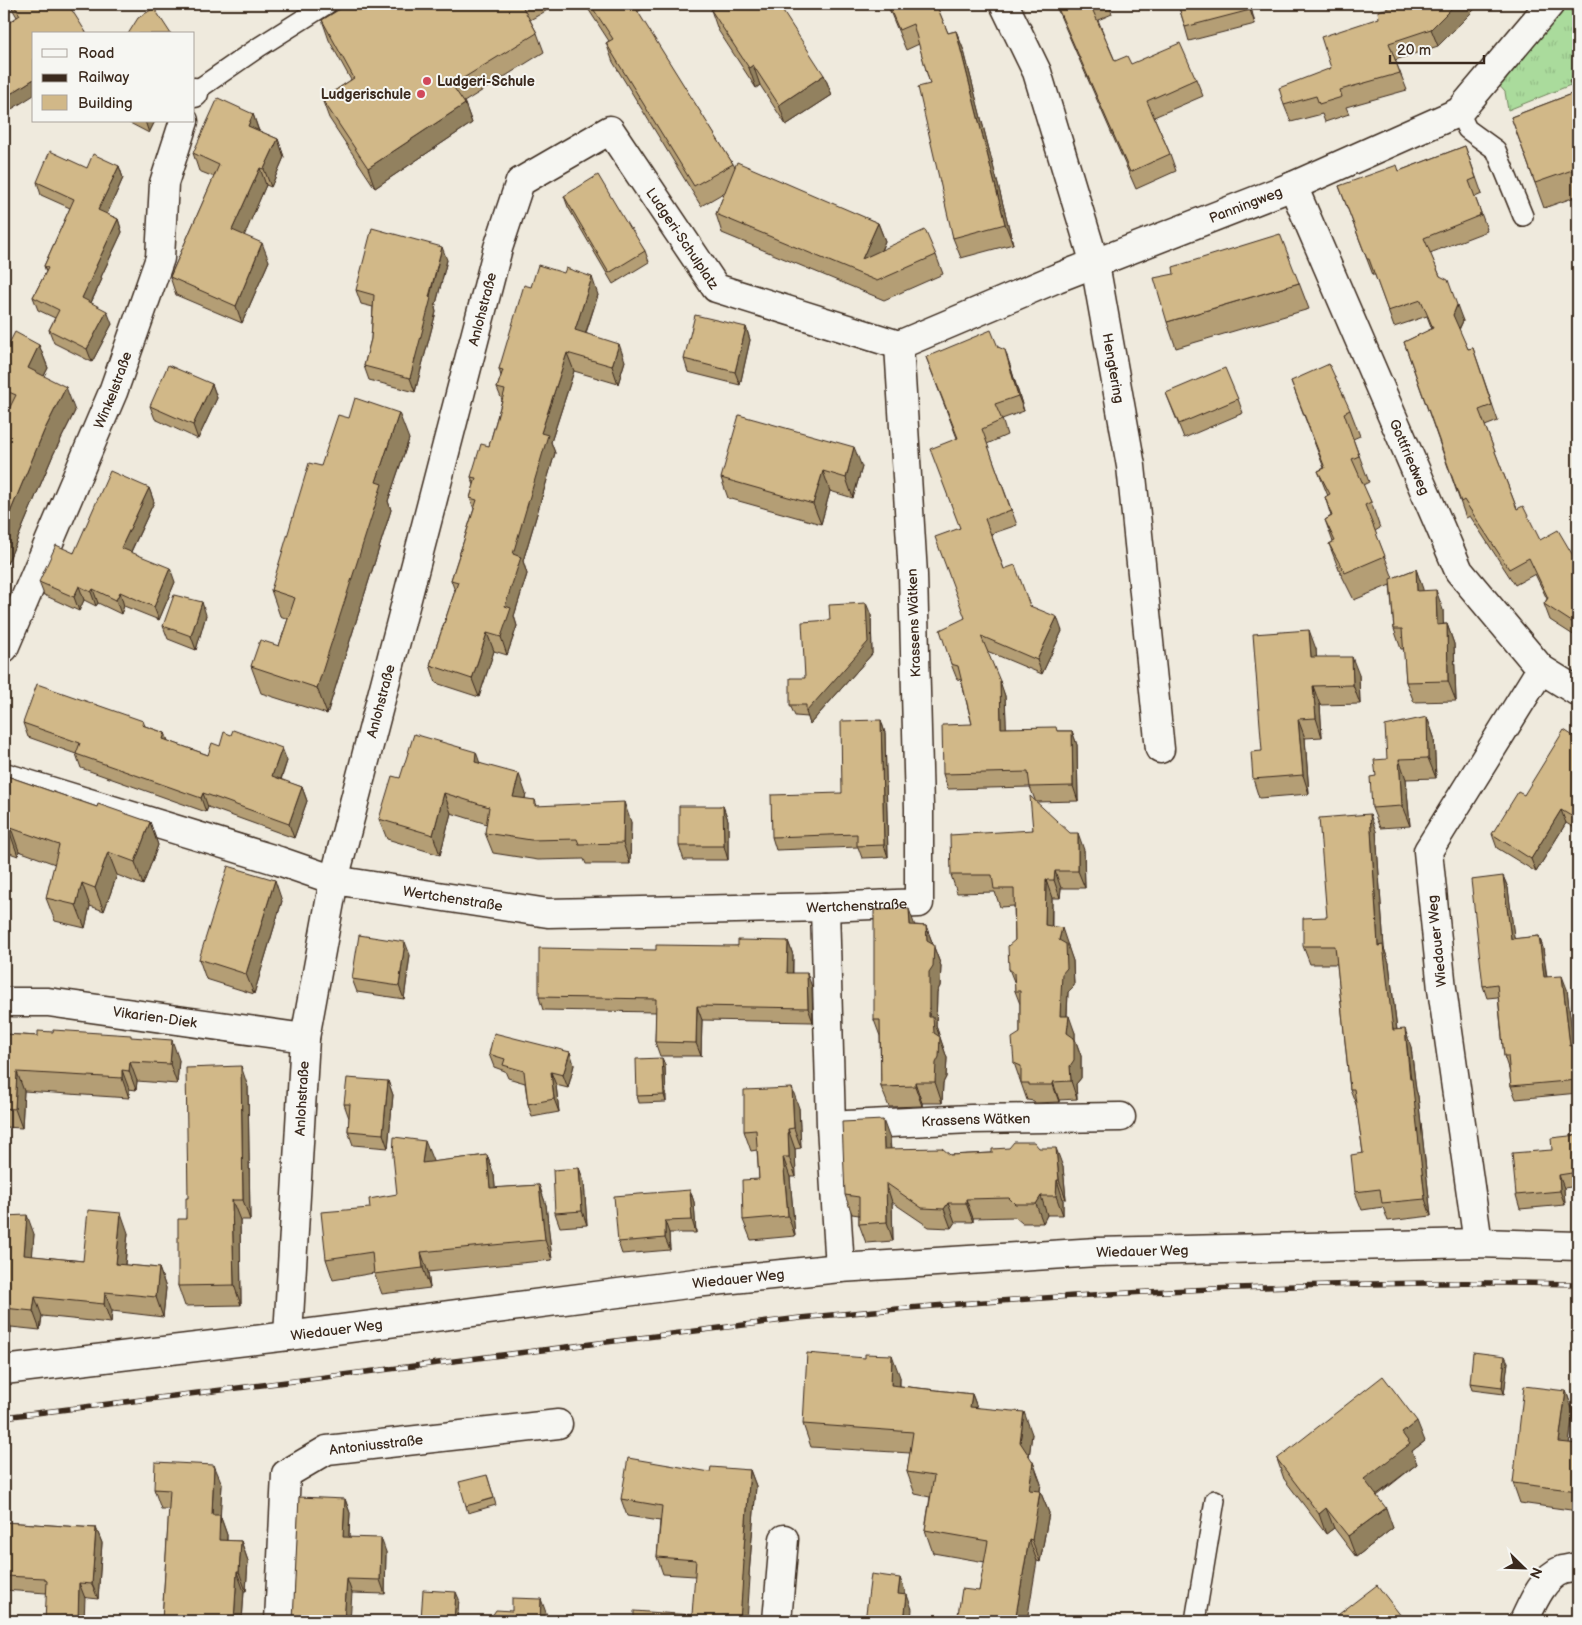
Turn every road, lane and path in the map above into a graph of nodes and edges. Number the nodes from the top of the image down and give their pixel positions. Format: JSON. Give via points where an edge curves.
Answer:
{"nodes":[{"id":1,"x":328,"y":4,"type":"edge"},
{"id":2,"x":1004,"y":4,"type":"edge"},
{"id":3,"x":1550,"y":4,"type":"edge"},
{"id":4,"x":195,"y":91,"type":"edge"},
{"id":5,"x":1459,"y":112,"type":"junction"},
{"id":6,"x":184,"y":122,"type":"edge"},
{"id":7,"x":610,"y":130,"type":"joint"},
{"id":8,"x":1293,"y":186,"type":"junction"},
{"id":9,"x":1523,"y":216,"type":"dead end"},
{"id":10,"x":1095,"y":264,"type":"junction"},
{"id":11,"x":899,"y":345,"type":"junction"},
{"id":12,"x":4,"y":648,"type":"edge"},
{"id":13,"x":1541,"y":669,"type":"junction"},
{"id":14,"x":1578,"y":692,"type":"edge"},
{"id":15,"x":1160,"y":749,"type":"dead end"},
{"id":16,"x":4,"y":777,"type":"edge"},
{"id":17,"x":334,"y":880,"type":"junction"},
{"id":18,"x":919,"y":903,"type":"joint"},
{"id":19,"x":825,"y":907,"type":"junction"},
{"id":20,"x":4,"y":1002,"type":"edge"},
{"id":21,"x":306,"y":1038,"type":"junction"},
{"id":22,"x":1120,"y":1117,"type":"dead end"},
{"id":23,"x":831,"y":1126,"type":"junction"},
{"id":24,"x":1478,"y":1244,"type":"junction"},
{"id":25,"x":1578,"y":1246,"type":"edge"},
{"id":26,"x":840,"y":1268,"type":"junction"},
{"id":27,"x":288,"y":1336,"type":"junction"},
{"id":28,"x":4,"y":1370,"type":"edge"},
{"id":29,"x":558,"y":1424,"type":"dead end"},
{"id":30,"x":1215,"y":1500,"type":"dead end"},
{"id":31,"x":784,"y":1538,"type":"dead end"},
{"id":32,"x":1578,"y":1567,"type":"edge"},
{"id":33,"x":279,"y":1621,"type":"edge"},
{"id":34,"x":777,"y":1621,"type":"edge"},
{"id":35,"x":1195,"y":1621,"type":"edge"},
{"id":36,"x":1524,"y":1621,"type":"edge"}],
"edges":[{"from":1,"to":4,"type":"lane"},
{"from":2,"to":10,"type":"street","name":"Hengtering","via":[[1037,72]]},
{"from":3,"to":5,"type":"street","name":"Panningweg"},
{"from":5,"to":8,"type":"street","name":"Panningweg"},
{"from":5,"to":9,"type":"lane","via":[[1467,129],[1496,150]]},
{"from":6,"to":12,"type":"street","name":"Winkelstraße","via":[[164,183],[160,258],[113,392]]},
{"from":7,"to":11,"type":"street","name":"Ludgeri-Schulplatz","via":[[716,288]]},
{"from":7,"to":17,"type":"street","name":"Anlohstraße","via":[[520,182],[498,248]]},
{"from":8,"to":10,"type":"street","name":"Panningweg"},
{"from":8,"to":13,"type":"street","name":"Gottfriedweg","via":[[1459,571]]},
{"from":10,"to":11,"type":"street","name":"Panningweg"},
{"from":10,"to":15,"type":"street","name":"Hengtering","via":[[1131,466]]},
{"from":11,"to":18,"type":"street","name":"Krassens Wätken","via":[[913,575]]},
{"from":13,"to":14,"type":"street","name":"Gottfriedweg"},
{"from":13,"to":24,"type":"street","name":"Wiedauer Weg","via":[[1428,850],[1442,989]]},
{"from":16,"to":17,"type":"street","name":"Wertchenstraße"},
{"from":17,"to":19,"type":"street","name":"Wertchenstraße","via":[[548,913]]},
{"from":17,"to":21,"type":"street","name":"Anlohstraße"},
{"from":18,"to":19,"type":"street","name":"Wertchenstraße"},
{"from":19,"to":23,"type":"street"},
{"from":20,"to":21,"type":"street","name":"Vikarien-Diek","via":[[48,1002]]},
{"from":21,"to":27,"type":"street","name":"Anlohstraße"},
{"from":22,"to":23,"type":"street","name":"Krassens Wätken","via":[[971,1119]]},
{"from":23,"to":26,"type":"street"},
{"from":24,"to":25,"type":"street","name":"Wiedauer Weg"},
{"from":24,"to":26,"type":"street","name":"Wiedauer Weg","via":[[1131,1251]]},
{"from":26,"to":27,"type":"street","name":"Wiedauer Weg"},
{"from":27,"to":28,"type":"street","name":"Wiedauer Weg"},
{"from":29,"to":33,"type":"street","name":"Antoniusstraße","via":[[327,1450],[286,1474]]},
{"from":30,"to":35,"type":"lane"},
{"from":31,"to":34,"type":"street"},
{"from":32,"to":36,"type":"street","via":[[1560,1571],[1546,1583]]}]}
